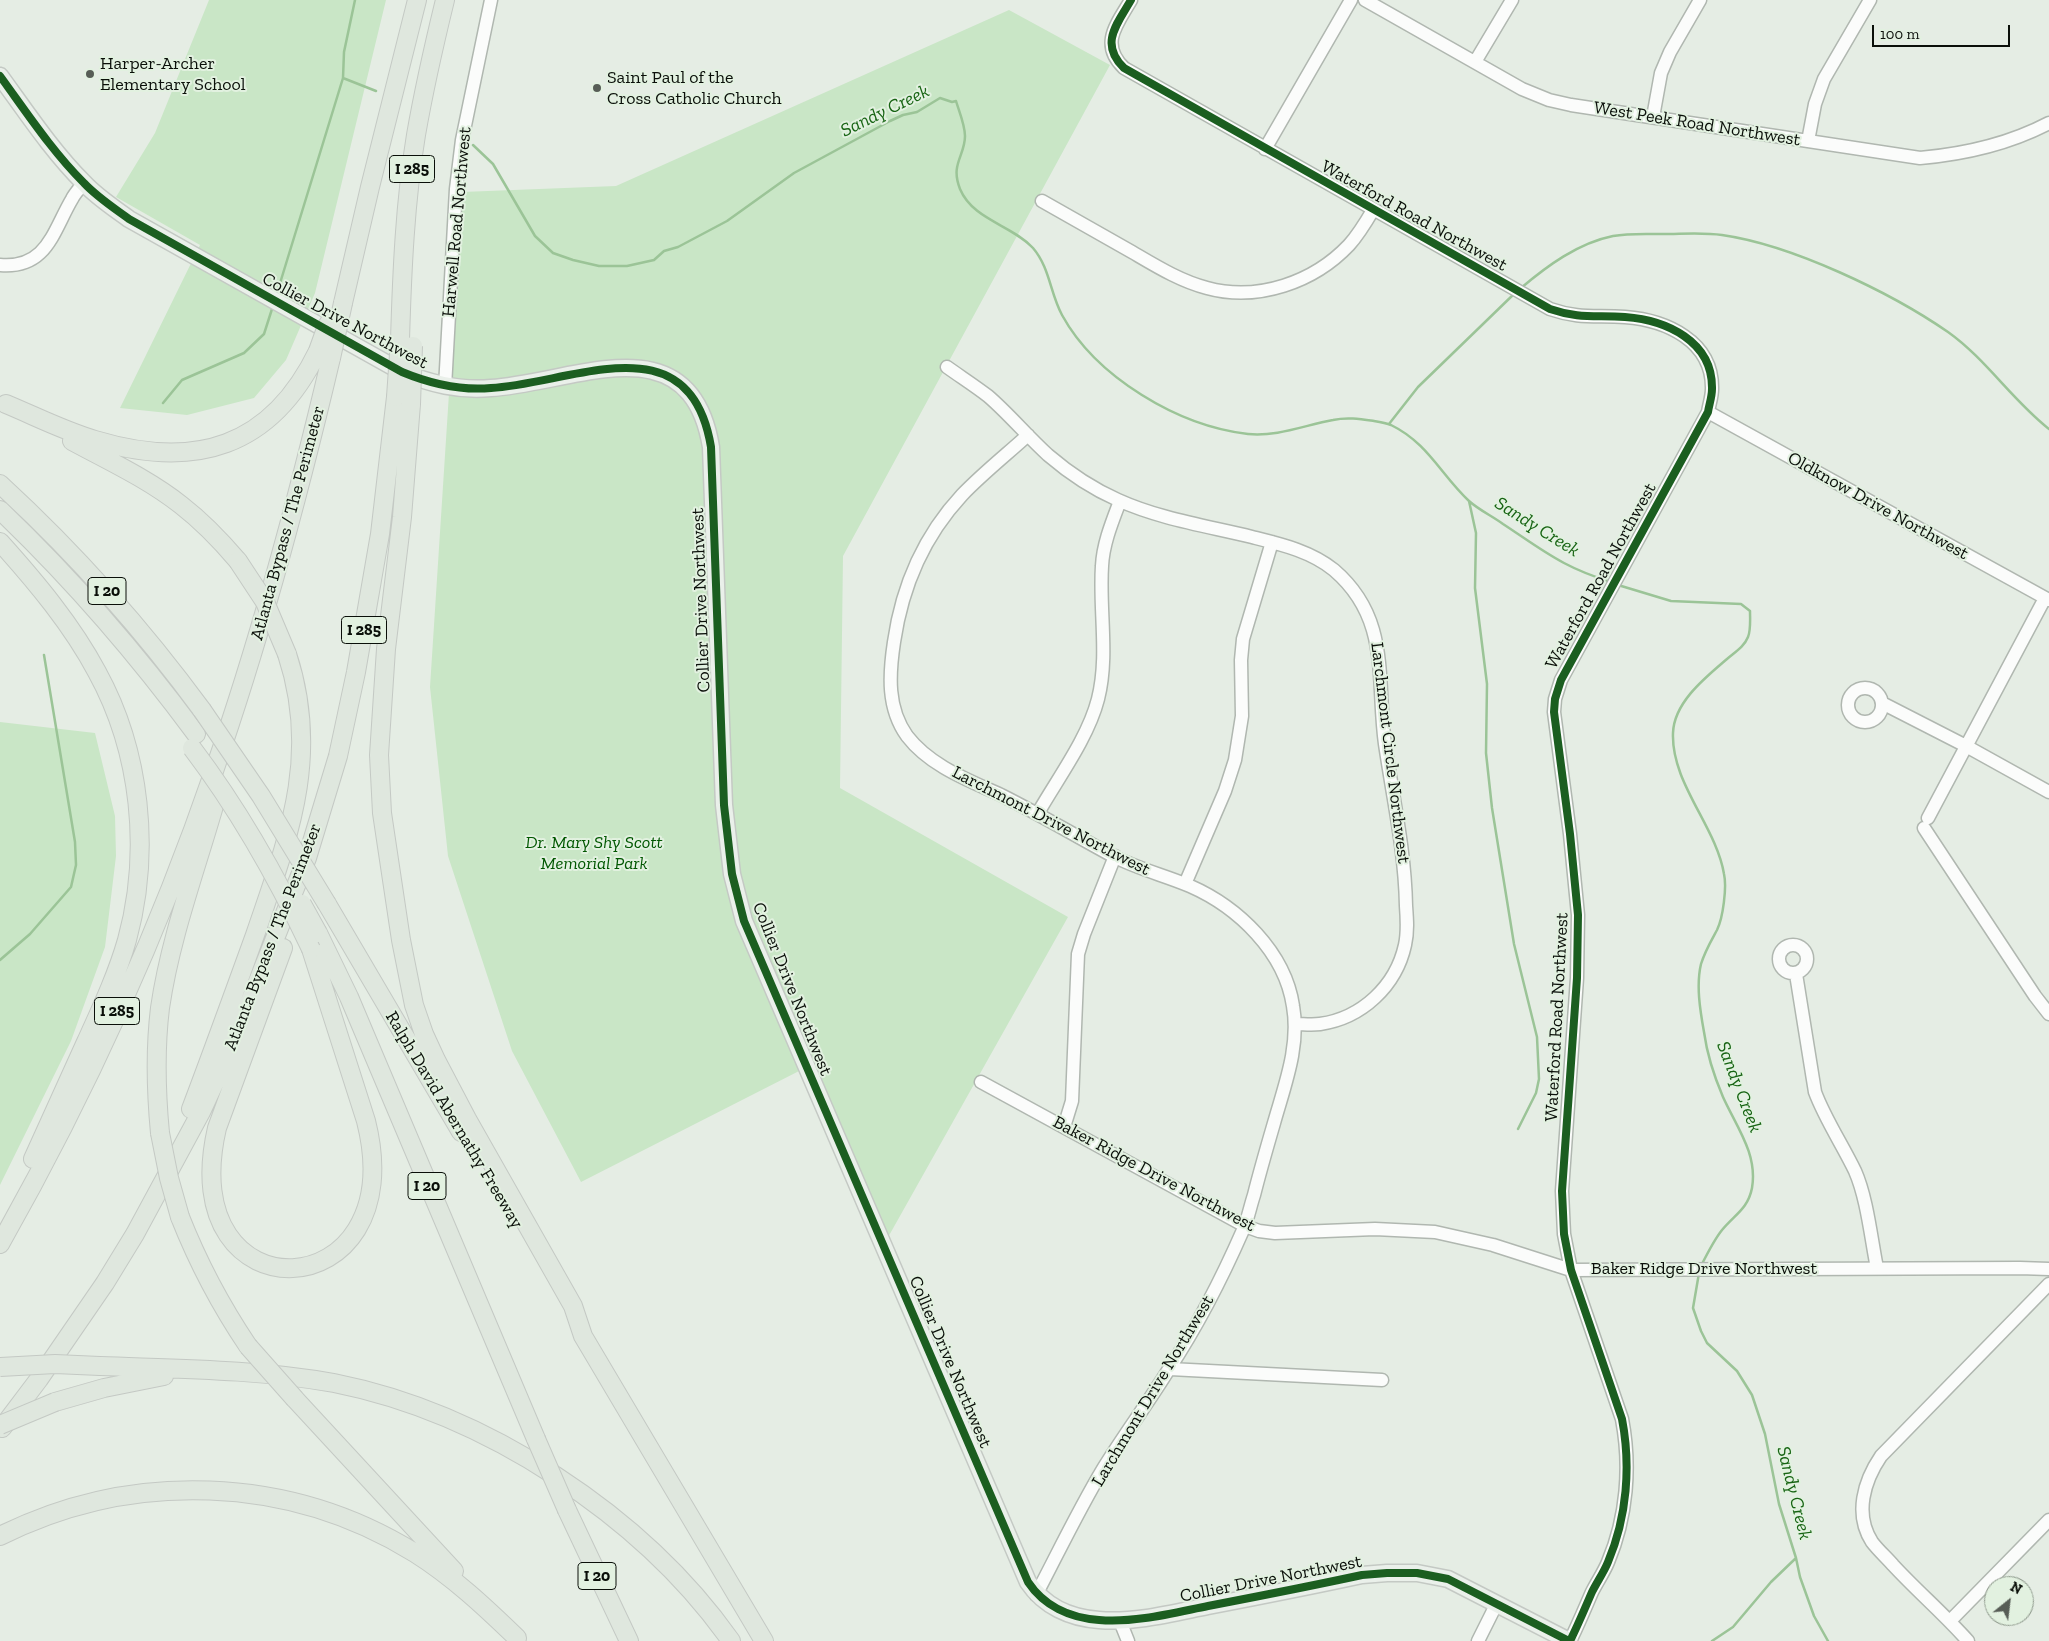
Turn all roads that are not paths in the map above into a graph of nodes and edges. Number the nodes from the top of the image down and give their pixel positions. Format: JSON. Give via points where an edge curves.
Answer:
{"nodes":[{"id":1,"x":417,"y":0,"type":"edge"},
{"id":2,"x":445,"y":0,"type":"edge"},
{"id":3,"x":490,"y":0,"type":"edge"},
{"id":4,"x":1131,"y":0,"type":"edge"},
{"id":5,"x":1351,"y":0,"type":"edge"},
{"id":6,"x":1365,"y":0,"type":"edge"},
{"id":7,"x":1512,"y":0,"type":"edge"},
{"id":8,"x":1700,"y":0,"type":"edge"},
{"id":9,"x":1870,"y":0,"type":"edge"},
{"id":10,"x":1475,"y":62,"type":"junction"},
{"id":11,"x":0,"y":76,"type":"edge"},
{"id":12,"x":1653,"y":118,"type":"junction"},
{"id":13,"x":2049,"y":123,"type":"edge"},
{"id":14,"x":1808,"y":141,"type":"junction"},
{"id":15,"x":1265,"y":148,"type":"junction"},
{"id":16,"x":84,"y":184,"type":"junction"},
{"id":17,"x":1042,"y":201,"type":"dead end"},
{"id":18,"x":1373,"y":210,"type":"junction"},
{"id":19,"x":0,"y":265,"type":"edge"},
{"id":20,"x":324,"y":355,"type":"junction"},
{"id":21,"x":947,"y":367,"type":"dead end"},
{"id":22,"x":445,"y":387,"type":"junction"},
{"id":23,"x":403,"y":401,"type":"junction"},
{"id":24,"x":3,"y":402,"type":"edge"},
{"id":25,"x":1708,"y":412,"type":"junction"},
{"id":26,"x":1028,"y":435,"type":"junction"},
{"id":27,"x":0,"y":484,"type":"edge"},
{"id":28,"x":1120,"y":501,"type":"junction"},
{"id":29,"x":0,"y":510,"type":"edge"},
{"id":30,"x":0,"y":525,"type":"edge"},
{"id":31,"x":0,"y":542,"type":"edge"},
{"id":32,"x":1272,"y":542,"type":"junction"},
{"id":33,"x":2047,"y":599,"type":"edge"},
{"id":34,"x":1882,"y":703,"type":"dead end"},
{"id":35,"x":194,"y":741,"type":"junction"},
{"id":36,"x":1966,"y":746,"type":"junction"},
{"id":37,"x":215,"y":770,"type":"junction"},
{"id":38,"x":2049,"y":792,"type":"edge"},
{"id":39,"x":1038,"y":813,"type":"junction"},
{"id":40,"x":1114,"y":856,"type":"junction"},
{"id":41,"x":307,"y":858,"type":"junction"},
{"id":42,"x":1185,"y":884,"type":"junction"},
{"id":43,"x":314,"y":941,"type":"junction"},
{"id":44,"x":1796,"y":974,"type":"dead end"},
{"id":45,"x":2049,"y":1014,"type":"edge"},
{"id":46,"x":1295,"y":1024,"type":"junction"},
{"id":47,"x":981,"y":1082,"type":"dead end"},
{"id":48,"x":1064,"y":1127,"type":"junction"},
{"id":49,"x":162,"y":1185,"type":"junction"},
{"id":50,"x":1245,"y":1226,"type":"junction"},
{"id":51,"x":0,"y":1232,"type":"edge"},
{"id":52,"x":0,"y":1244,"type":"edge"},
{"id":53,"x":1877,"y":1268,"type":"junction"},
{"id":54,"x":2049,"y":1269,"type":"edge"},
{"id":55,"x":1571,"y":1270,"type":"junction"},
{"id":56,"x":2049,"y":1284,"type":"edge"},
{"id":57,"x":583,"y":1336,"type":"junction"},
{"id":58,"x":0,"y":1367,"type":"edge"},
{"id":59,"x":1170,"y":1369,"type":"junction"},
{"id":60,"x":225,"y":1371,"type":"junction"},
{"id":61,"x":1382,"y":1380,"type":"dead end"},
{"id":62,"x":0,"y":1425,"type":"edge"},
{"id":63,"x":0,"y":1430,"type":"edge"},
{"id":64,"x":2049,"y":1520,"type":"edge"},
{"id":65,"x":0,"y":1536,"type":"edge"},
{"id":66,"x":1036,"y":1595,"type":"junction"},
{"id":67,"x":1497,"y":1603,"type":"junction"},
{"id":68,"x":1120,"y":1621,"type":"junction"},
{"id":69,"x":1950,"y":1621,"type":"junction"},
{"id":70,"x":518,"y":1640,"type":"edge"},
{"id":71,"x":629,"y":1641,"type":"edge"},
{"id":72,"x":731,"y":1641,"type":"edge"},
{"id":73,"x":764,"y":1641,"type":"edge"},
{"id":74,"x":1128,"y":1641,"type":"edge"},
{"id":75,"x":1478,"y":1641,"type":"edge"},
{"id":76,"x":1570,"y":1641,"type":"edge"},
{"id":77,"x":1968,"y":1641,"type":"edge"}],
"edges":[{"from":1,"to":20,"type":"highway","number":"I 285","bridge":true,"via":[[343,300],[327,326]]},
{"from":2,"to":23,"type":"highway","name":"Atlanta Bypass / The Perimeter","number":"I 285","bridge":true,"via":[[415,144],[401,301],[407,343]]},
{"from":3,"to":22,"type":"street","name":"Harwell Road Northwest","via":[[462,140],[456,189]]},
{"from":4,"to":15,"type":"street","name":"Waterford Road Northwest","via":[[1112,35],[1111,44],[1117,62]]},
{"from":5,"to":15,"type":"street"},
{"from":6,"to":10,"type":"street","name":"West Peek Road Northwest"},
{"from":7,"to":10,"type":"street"},
{"from":8,"to":12,"type":"street","via":[[1662,72]]},
{"from":9,"to":14,"type":"street","via":[[1824,79]]},
{"from":10,"to":12,"type":"street","name":"West Peek Road Northwest","via":[[1522,89],[1549,100]]},
{"from":11,"to":16,"type":"main road","name":"Collier Drive Northwest","via":[[51,146]]},
{"from":12,"to":14,"type":"street","name":"West Peek Road Northwest"},
{"from":13,"to":14,"type":"street","name":"West Peek Road Northwest","via":[[1989,147],[1947,156],[1920,158]]},
{"from":15,"to":18,"type":"street","name":"Waterford Road Northwest"},
{"from":16,"to":19,"type":"street","via":[[72,198],[53,238],[42,252],[20,264]]},
{"from":16,"to":22,"type":"main road","name":"Collier Drive Northwest","via":[[129,219],[402,372]]},
{"from":17,"to":18,"type":"street","via":[[1179,279],[1236,292],[1279,287],[1317,271],[1350,244]]},
{"from":18,"to":25,"type":"street","name":"Waterford Road Northwest","via":[[1550,309],[1582,317],[1625,317],[1650,321],[1679,331],[1698,347],[1708,367],[1712,390]]},
{"from":20,"to":24,"type":"highway","via":[[270,417],[237,438],[194,452],[156,452],[114,446],[71,432]]},
{"from":20,"to":37,"type":"highway","name":"Atlanta Bypass / The Perimeter","number":"I 285","via":[[279,565]]},
{"from":21,"to":26,"type":"street","name":"Larchmont Circle Northwest","via":[[988,396]]},
{"from":22,"to":66,"type":"main road","name":"Collier Drive Northwest","via":[[492,388],[628,367],[658,372],[671,378],[684,388],[702,412],[711,447],[724,805],[732,874],[742,913]]},
{"from":23,"to":41,"type":"highway","name":"Atlanta Bypass / The Perimeter","number":"I 285","via":[[356,672],[338,756]]},
{"from":23,"to":57,"type":"highway","via":[[402,518],[386,649],[379,755],[382,813],[401,940],[414,1005],[428,1042],[466,1119],[573,1306]]},
{"from":24,"to":49,"type":"highway","bridge":true,"via":[[167,495],[197,518],[238,561],[265,602],[296,685],[301,723],[301,764],[293,816],[227,1015]]},
{"from":25,"to":33,"type":"street","name":"Oldknow Drive Northwest"},
{"from":25,"to":55,"type":"street","name":"Waterford Road Northwest","via":[[1561,680],[1555,699],[1578,915],[1577,978],[1562,1191],[1564,1234]]},
{"from":26,"to":28,"type":"street","name":"Larchmont Circle Northwest","via":[[1070,472]]},
{"from":26,"to":39,"type":"street","name":"Larchmont Drive Northwest","via":[[963,494],[939,523],[921,553],[898,616],[890,689],[895,712],[906,734],[929,758]]},
{"from":27,"to":57,"type":"highway","name":"Ralph David Abernathy Freeway","number":"I 20","bridge":true,"via":[[111,595],[202,710],[261,796]]},
{"from":28,"to":32,"type":"street","name":"Larchmont Circle Northwest"},
{"from":28,"to":39,"type":"street","via":[[1108,534],[1102,565],[1103,647],[1098,698],[1081,740]]},
{"from":29,"to":35,"type":"highway","number":"I 20","via":[[104,618],[153,678]]},
{"from":30,"to":35,"type":"highway","via":[[44,568]]},
{"from":31,"to":51,"type":"highway","via":[[70,629],[107,691],[131,765],[139,810],[140,840],[137,889],[126,941],[110,988]]},
{"from":32,"to":42,"type":"street","via":[[1243,639],[1242,716],[1235,760],[1225,792]]},
{"from":32,"to":46,"type":"street","name":"Larchmont Circle Northwest","via":[[1305,553],[1333,570],[1356,593],[1372,622],[1379,652],[1385,742],[1406,885],[1405,945],[1398,968],[1385,988],[1367,1006],[1344,1018],[1319,1024]]},
{"from":33,"to":36,"type":"street"},
{"from":34,"to":36,"type":"street"},
{"from":35,"to":43,"type":"highway","number":"I 20","bridge":true,"via":[[252,817],[294,888]]},
{"from":36,"to":38,"type":"street"},
{"from":36,"to":45,"type":"street","via":[[1926,823],[1965,892]]},
{"from":37,"to":52,"type":"highway","name":"Atlanta Bypass / The Perimeter","number":"I 285","via":[[166,897],[112,1022]]},
{"from":37,"to":70,"type":"highway","bridge":true,"via":[[214,806],[170,957],[160,1008],[156,1067],[160,1133],[180,1217],[206,1277],[248,1346]]},
{"from":39,"to":40,"type":"street","name":"Larchmont Drive Northwest"},
{"from":40,"to":42,"type":"street","name":"Larchmont Drive Northwest","via":[[1142,870]]},
{"from":40,"to":48,"type":"street","via":[[1078,954],[1072,1102]]},
{"from":41,"to":43,"type":"highway","via":[[281,958],[217,1128],[211,1163],[214,1202],[226,1232],[244,1253],[276,1267],[310,1265],[340,1249],[362,1219],[373,1177],[366,1120]]},
{"from":41,"to":49,"type":"highway","name":"Atlanta Bypass / The Perimeter","number":"I 285","via":[[228,1056]]},
{"from":42,"to":46,"type":"street","name":"Larchmont Drive Northwest","via":[[1225,906],[1268,947],[1288,983]]},
{"from":43,"to":71,"type":"highway","number":"I 20","bridge":true,"via":[[349,998],[536,1439]]},
{"from":44,"to":53,"type":"street","via":[[1815,1092],[1856,1172]]},
{"from":46,"to":50,"type":"street","name":"Larchmont Drive Northwest","via":[[1292,1060]]},
{"from":47,"to":48,"type":"street","name":"Baker Ridge Drive Northwest"},
{"from":48,"to":50,"type":"street","name":"Baker Ridge Drive Northwest"},
{"from":49,"to":63,"type":"highway","name":"Atlanta Bypass / The Perimeter","number":"I 285","via":[[105,1283]]},
{"from":50,"to":55,"type":"street","name":"Baker Ridge Drive Northwest","via":[[1276,1233],[1376,1229],[1435,1232],[1493,1245]]},
{"from":50,"to":59,"type":"street","name":"Larchmont Drive Northwest","via":[[1205,1310]]},
{"from":53,"to":54,"type":"street","name":"Baker Ridge Drive Northwest"},
{"from":53,"to":55,"type":"street","name":"Baker Ridge Drive Northwest"},
{"from":55,"to":76,"type":"street","name":"Waterford Road Northwest","via":[[1622,1419],[1627,1469],[1624,1508],[1615,1542]]},
{"from":56,"to":69,"type":"street","via":[[1881,1456],[1866,1483],[1863,1514],[1872,1542]]},
{"from":57,"to":73,"type":"highway","number":"I 20"},
{"from":58,"to":60,"type":"highway","bridge":true,"via":[[56,1364]]},
{"from":59,"to":61,"type":"street"},
{"from":59,"to":66,"type":"street","name":"Larchmont Drive Northwest","via":[[1101,1473]]},
{"from":60,"to":62,"type":"highway","bridge":true,"via":[[161,1376],[104,1388],[54,1402]]},
{"from":60,"to":72,"type":"highway","via":[[313,1380],[386,1396],[447,1419],[508,1448],[563,1482],[626,1530],[694,1596]]},
{"from":64,"to":69,"type":"street"},
{"from":65,"to":70,"type":"highway","via":[[66,1509],[129,1494],[195,1489],[267,1496],[338,1515],[397,1543],[453,1580]]},
{"from":66,"to":68,"type":"main road","name":"Collier Drive Northwest","via":[[1064,1612],[1096,1620]]},
{"from":67,"to":68,"type":"main road","name":"Collier Drive Northwest","via":[[1448,1579],[1387,1572]]},
{"from":67,"to":75,"type":"street"},
{"from":67,"to":76,"type":"main road","name":"Collier Drive Northwest"},
{"from":68,"to":74,"type":"street"},
{"from":69,"to":77,"type":"street"}]}
